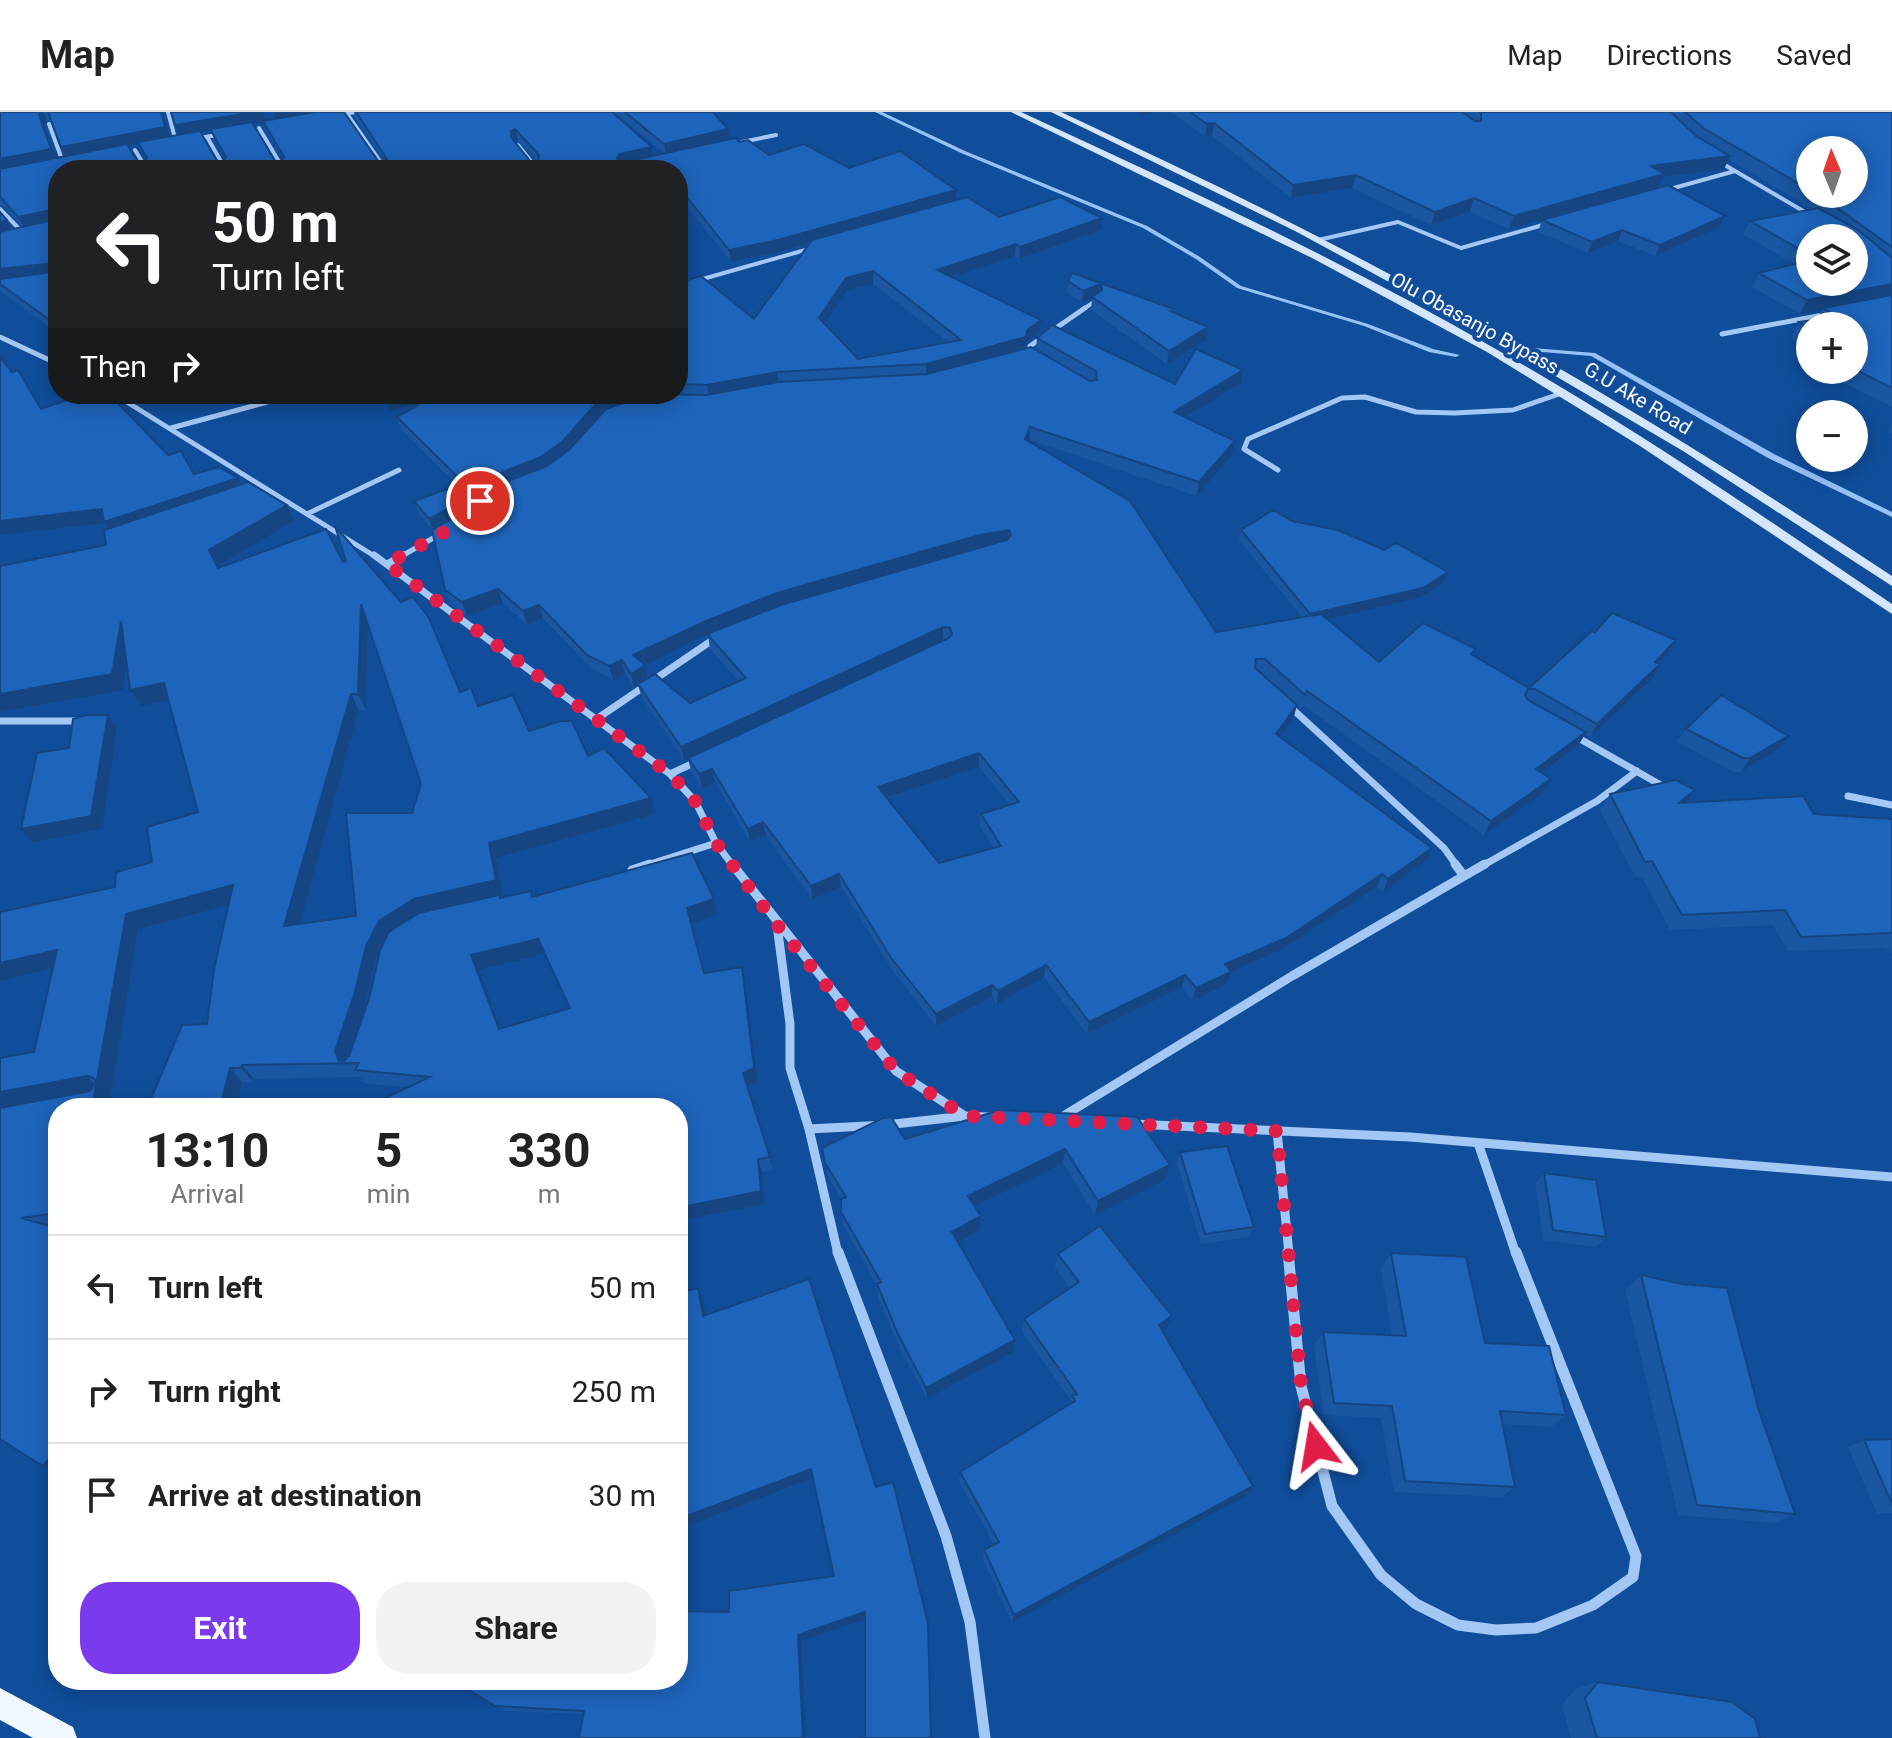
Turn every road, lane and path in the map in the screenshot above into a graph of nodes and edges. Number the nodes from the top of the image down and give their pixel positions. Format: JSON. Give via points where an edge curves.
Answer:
{"nodes":[{"id":1,"x":168,"y":112,"type":"edge"},
{"id":2,"x":357,"y":112,"type":"edge"},
{"id":3,"x":1015,"y":112,"type":"edge"},
{"id":4,"x":1055,"y":112,"type":"edge"},
{"id":5,"x":347,"y":114,"type":"edge"},
{"id":6,"x":332,"y":116,"type":"edge"},
{"id":7,"x":49,"y":124,"type":"edge"},
{"id":8,"x":273,"y":126,"type":"edge"},
{"id":9,"x":259,"y":128,"type":"junction"},
{"id":10,"x":246,"y":130,"type":"edge"},
{"id":11,"x":233,"y":132,"type":"edge"},
{"id":12,"x":776,"y":135,"type":"dead end"},
{"id":13,"x":207,"y":137,"type":"junction"},
{"id":14,"x":191,"y":140,"type":"edge"},
{"id":15,"x":164,"y":144,"type":"edge"},
{"id":16,"x":518,"y":145,"type":"edge"},
{"id":17,"x":733,"y":145,"type":"edge"},
{"id":18,"x":150,"y":147,"type":"edge"},
{"id":19,"x":135,"y":150,"type":"junction"},
{"id":20,"x":121,"y":153,"type":"edge"},
{"id":21,"x":1706,"y":153,"type":"edge"},
{"id":22,"x":62,"y":160,"type":"edge"},
{"id":23,"x":141,"y":160,"type":"edge"},
{"id":24,"x":220,"y":160,"type":"edge"},
{"id":25,"x":278,"y":160,"type":"edge"},
{"id":26,"x":379,"y":160,"type":"edge"},
{"id":27,"x":530,"y":160,"type":"edge"},
{"id":28,"x":1735,"y":171,"type":"junction"},
{"id":29,"x":1662,"y":192,"type":"edge"},
{"id":30,"x":0,"y":209,"type":"edge"},
{"id":31,"x":1560,"y":220,"type":"edge"},
{"id":32,"x":1821,"y":222,"type":"edge"},
{"id":33,"x":35,"y":232,"type":"edge"},
{"id":34,"x":23,"y":234,"type":"junction"},
{"id":35,"x":12,"y":238,"type":"edge"},
{"id":36,"x":1318,"y":240,"type":"junction"},
{"id":37,"x":816,"y":247,"type":"edge"},
{"id":38,"x":688,"y":283,"type":"edge"},
{"id":39,"x":1097,"y":300,"type":"edge"},
{"id":40,"x":1796,"y":320,"type":"edge"},
{"id":41,"x":1722,"y":334,"type":"dead end"},
{"id":42,"x":0,"y":337,"type":"edge"},
{"id":43,"x":1019,"y":357,"type":"edge"},
{"id":44,"x":48,"y":359,"type":"edge"},
{"id":45,"x":1562,"y":393,"type":"junction"},
{"id":46,"x":131,"y":404,"type":"edge"},
{"id":47,"x":260,"y":404,"type":"edge"},
{"id":48,"x":171,"y":428,"type":"junction"},
{"id":49,"x":399,"y":470,"type":"dead end"},
{"id":50,"x":1278,"y":470,"type":"dead end"},
{"id":51,"x":269,"y":488,"type":"junction"},
{"id":52,"x":255,"y":493,"type":"edge"},
{"id":53,"x":309,"y":513,"type":"junction"},
{"id":54,"x":456,"y":526,"type":"edge"},
{"id":55,"x":387,"y":564,"type":"junction"},
{"id":56,"x":1892,"y":582,"type":"edge"},
{"id":57,"x":1892,"y":610,"type":"edge"},
{"id":58,"x":725,"y":634,"type":"edge"},
{"id":59,"x":1280,"y":698,"type":"edge"},
{"id":60,"x":595,"y":720,"type":"junction"},
{"id":61,"x":0,"y":721,"type":"edge"},
{"id":62,"x":86,"y":721,"type":"edge"},
{"id":63,"x":1562,"y":729,"type":"edge"},
{"id":64,"x":710,"y":755,"type":"edge"},
{"id":65,"x":1637,"y":771,"type":"junction"},
{"id":66,"x":670,"y":774,"type":"junction"},
{"id":67,"x":1672,"y":792,"type":"edge"},
{"id":68,"x":1848,"y":796,"type":"dead end"},
{"id":69,"x":1892,"y":805,"type":"edge"},
{"id":70,"x":716,"y":843,"type":"junction"},
{"id":71,"x":620,"y":874,"type":"edge"},
{"id":72,"x":1464,"y":876,"type":"junction"},
{"id":73,"x":777,"y":925,"type":"junction"},
{"id":74,"x":965,"y":1116,"type":"junction"},
{"id":75,"x":995,"y":1117,"type":"edge"},
{"id":76,"x":1041,"y":1120,"type":"edge"},
{"id":77,"x":1056,"y":1121,"type":"junction"},
{"id":78,"x":1072,"y":1121,"type":"edge"},
{"id":79,"x":1119,"y":1124,"type":"edge"},
{"id":80,"x":809,"y":1129,"type":"junction"},
{"id":81,"x":1277,"y":1131,"type":"junction"},
{"id":82,"x":1478,"y":1143,"type":"junction"},
{"id":83,"x":1892,"y":1177,"type":"edge"},
{"id":84,"x":0,"y":1703,"type":"edge"},
{"id":85,"x":62,"y":1738,"type":"edge"},
{"id":86,"x":985,"y":1738,"type":"edge"}],
"edges":[{"from":1,"to":15,"type":"street","via":[[176,142]]},
{"from":2,"to":5,"type":"street"},
{"from":3,"to":45,"type":"main road","name":"Olu Obasanjo Bypass","via":[[1409,305]]},
{"from":4,"to":36,"type":"main road","name":"G.U Ake Road"},
{"from":5,"to":6,"type":"street"},
{"from":5,"to":26,"type":"street"},
{"from":7,"to":22,"type":"street"},
{"from":8,"to":9,"type":"street"},
{"from":9,"to":10,"type":"street"},
{"from":9,"to":25,"type":"street"},
{"from":11,"to":13,"type":"street"},
{"from":12,"to":17,"type":"street"},
{"from":13,"to":14,"type":"street"},
{"from":13,"to":24,"type":"street"},
{"from":16,"to":27,"type":"street"},
{"from":18,"to":19,"type":"street"},
{"from":19,"to":20,"type":"street"},
{"from":19,"to":23,"type":"street"},
{"from":21,"to":28,"type":"street"},
{"from":28,"to":29,"type":"street"},
{"from":28,"to":32,"type":"street"},
{"from":30,"to":34,"type":"street"},
{"from":31,"to":36,"type":"street","via":[[1461,248],[1398,222]]},
{"from":33,"to":34,"type":"street"},
{"from":34,"to":35,"type":"street"},
{"from":36,"to":56,"type":"main road","name":"G.U Ake Road","via":[[1647,424]]},
{"from":37,"to":38,"type":"street"},
{"from":39,"to":43,"type":"street","via":[[1030,346],[1031,354]]},
{"from":40,"to":41,"type":"street"},
{"from":42,"to":44,"type":"street"},
{"from":45,"to":50,"type":"street","via":[[1513,410],[1455,413],[1416,412],[1365,397],[1342,398],[1248,439],[1244,449]]},
{"from":45,"to":57,"type":"main road","name":"Olu Obasanjo Bypass"},
{"from":46,"to":48,"type":"street"},
{"from":47,"to":48,"type":"street"},
{"from":48,"to":51,"type":"street"},
{"from":49,"to":53,"type":"street"},
{"from":51,"to":52,"type":"street"},
{"from":51,"to":53,"type":"street"},
{"from":53,"to":55,"type":"street"},
{"from":54,"to":55,"type":"street"},
{"from":55,"to":60,"type":"street"},
{"from":58,"to":60,"type":"street"},
{"from":59,"to":72,"type":"street","via":[[1444,848]]},
{"from":60,"to":66,"type":"street"},
{"from":61,"to":62,"type":"street"},
{"from":63,"to":65,"type":"street"},
{"from":64,"to":66,"type":"street"},
{"from":65,"to":67,"type":"street"},
{"from":65,"to":72,"type":"street","via":[[1597,801]]},
{"from":66,"to":70,"type":"street","via":[[695,801]]},
{"from":68,"to":69,"type":"street"},
{"from":70,"to":71,"type":"street"},
{"from":70,"to":73,"type":"street"},
{"from":72,"to":77,"type":"street"},
{"from":73,"to":74,"type":"street","via":[[896,1071]]},
{"from":73,"to":80,"type":"street","via":[[790,1068]]},
{"from":74,"to":75,"type":"street"},
{"from":74,"to":80,"type":"street"},
{"from":76,"to":77,"type":"street"},
{"from":77,"to":78,"type":"street"},
{"from":79,"to":81,"type":"street"},
{"from":80,"to":86,"type":"street","via":[[839,1256],[946,1536],[970,1622]]},
{"from":81,"to":82,"type":"street"},
{"from":81,"to":82,"type":"street","via":[[1301,1386],[1332,1506],[1381,1575],[1416,1604],[1458,1625],[1536,1628],[1593,1605],[1633,1577],[1636,1556]]},
{"from":82,"to":83,"type":"street"},
{"from":84,"to":85,"type":"main road"}]}
